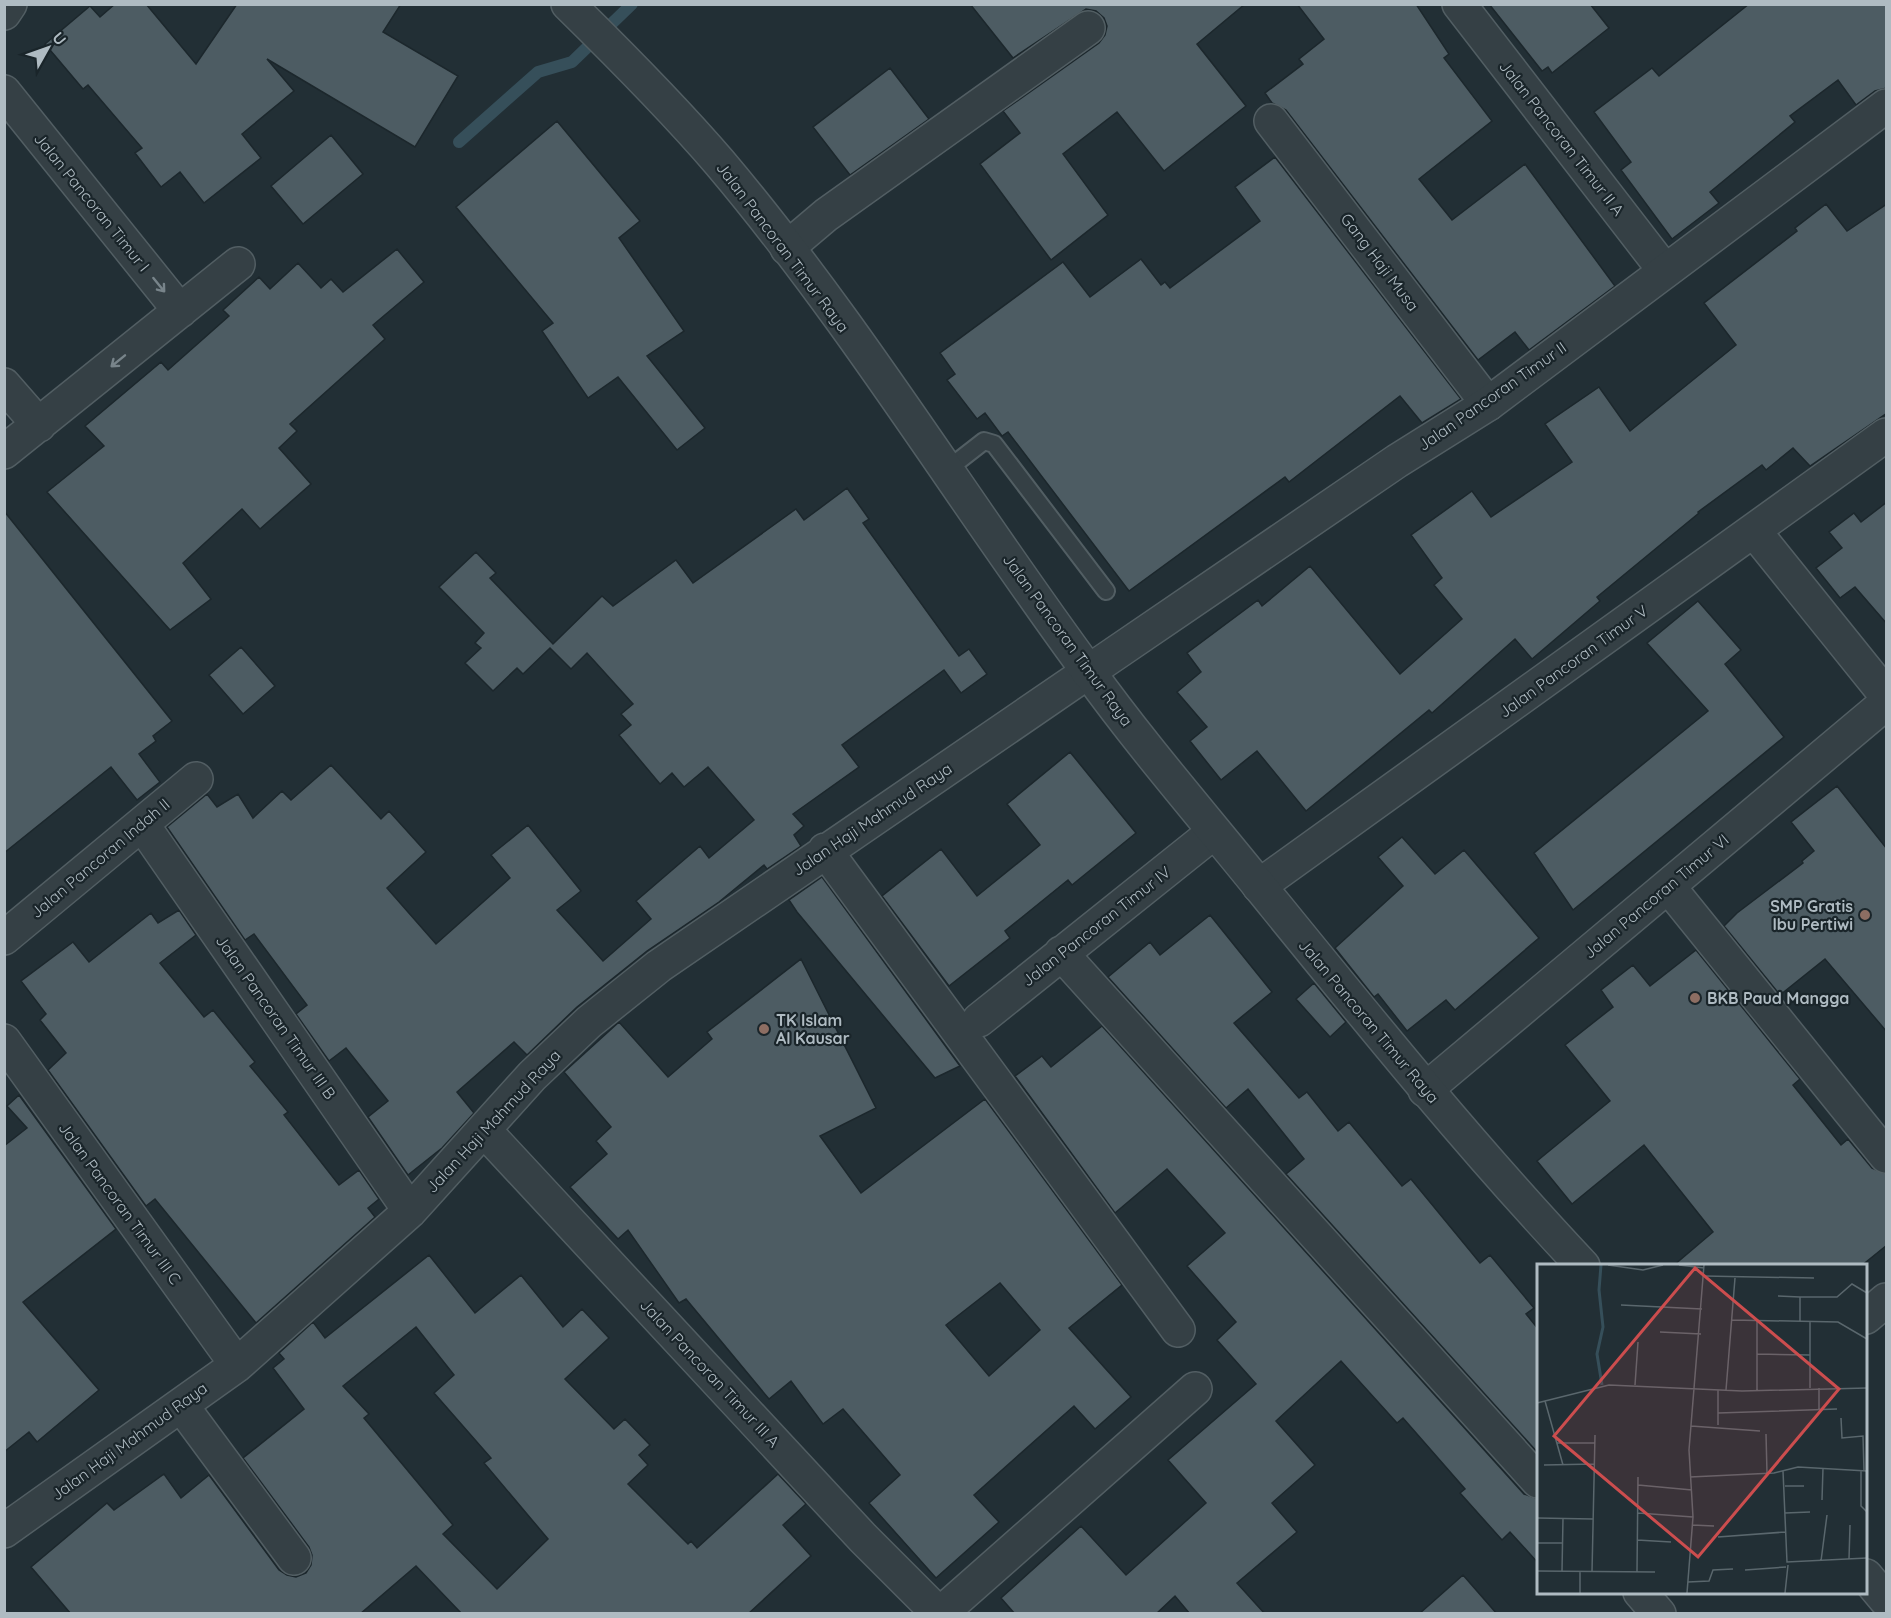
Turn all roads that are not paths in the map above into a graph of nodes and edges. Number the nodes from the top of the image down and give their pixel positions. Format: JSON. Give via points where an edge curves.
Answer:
{"nodes":[{"id":1,"x":10,"y":4,"type":"edge"},
{"id":2,"x":568,"y":4,"type":"edge"},
{"id":3,"x":1459,"y":4,"type":"edge"},
{"id":4,"x":4,"y":13,"type":"edge"},
{"id":5,"x":1088,"y":28,"type":"dead end"},
{"id":6,"x":4,"y":92,"type":"edge"},
{"id":7,"x":1887,"y":105,"type":"edge"},
{"id":8,"x":1271,"y":121,"type":"dead end"},
{"id":9,"x":787,"y":248,"type":"junction"},
{"id":10,"x":238,"y":264,"type":"dead end"},
{"id":11,"x":1665,"y":271,"type":"junction"},
{"id":12,"x":180,"y":311,"type":"junction"},
{"id":13,"x":4,"y":385,"type":"edge"},
{"id":14,"x":1488,"y":404,"type":"junction"},
{"id":15,"x":39,"y":425,"type":"junction"},
{"id":16,"x":1887,"y":435,"type":"edge"},
{"id":17,"x":4,"y":452,"type":"edge"},
{"id":18,"x":948,"y":469,"type":"junction"},
{"id":19,"x":1754,"y":531,"type":"junction"},
{"id":20,"x":1106,"y":591,"type":"dead end"},
{"id":21,"x":1088,"y":672,"type":"junction"},
{"id":22,"x":1887,"y":695,"type":"edge"},
{"id":23,"x":1887,"y":703,"type":"edge"},
{"id":24,"x":196,"y":779,"type":"dead end"},
{"id":25,"x":142,"y":824,"type":"junction"},
{"id":26,"x":1214,"y":832,"type":"junction"},
{"id":27,"x":825,"y":850,"type":"junction"},
{"id":28,"x":1259,"y":886,"type":"junction"},
{"id":29,"x":1668,"y":886,"type":"junction"},
{"id":30,"x":4,"y":938,"type":"edge"},
{"id":31,"x":1061,"y":953,"type":"junction"},
{"id":32,"x":979,"y":1020,"type":"dead end"},
{"id":33,"x":4,"y":1041,"type":"edge"},
{"id":34,"x":1425,"y":1090,"type":"junction"},
{"id":35,"x":484,"y":1130,"type":"junction"},
{"id":36,"x":1887,"y":1156,"type":"edge"},
{"id":37,"x":410,"y":1211,"type":"junction"},
{"id":38,"x":1581,"y":1264,"type":"edge"},
{"id":39,"x":1887,"y":1300,"type":"edge"},
{"id":40,"x":1867,"y":1316,"type":"edge"},
{"id":41,"x":1179,"y":1330,"type":"dead end"},
{"id":42,"x":237,"y":1365,"type":"junction"},
{"id":43,"x":1195,"y":1389,"type":"dead end"},
{"id":44,"x":181,"y":1405,"type":"junction"},
{"id":45,"x":1537,"y":1479,"type":"edge"},
{"id":46,"x":4,"y":1531,"type":"edge"},
{"id":47,"x":294,"y":1558,"type":"dead end"},
{"id":48,"x":1867,"y":1577,"type":"edge"},
{"id":49,"x":1887,"y":1600,"type":"edge"},
{"id":50,"x":939,"y":1614,"type":"edge"}],
"edges":[{"from":1,"to":4,"type":"street"},
{"from":2,"to":9,"type":"street","name":"Jalan Pancoran Timur Raya","via":[[645,80],[721,165]]},
{"from":3,"to":11,"type":"street","name":"Jalan Pancoran Timur II A"},
{"from":5,"to":9,"type":"street","via":[[826,215]]},
{"from":6,"to":12,"type":"street","name":"Jalan Pancoran Timur I","one_way":true},
{"from":7,"to":11,"type":"street","name":"Jalan Pancoran Timur II"},
{"from":8,"to":14,"type":"street","name":"Gang Haji Musa"},
{"from":9,"to":18,"type":"street","name":"Jalan Pancoran Timur Raya"},
{"from":10,"to":12,"type":"street"},
{"from":11,"to":14,"type":"street","name":"Jalan Pancoran Timur II"},
{"from":12,"to":15,"type":"street","one_way":true},
{"from":13,"to":15,"type":"street"},
{"from":14,"to":21,"type":"street","name":"Jalan Pancoran Timur II","via":[[1397,461]]},
{"from":15,"to":17,"type":"street"},
{"from":16,"to":19,"type":"street","name":"Jalan Pancoran Timur V"},
{"from":18,"to":20,"type":"lane","via":[[984,441],[994,444]]},
{"from":18,"to":21,"type":"street","name":"Jalan Pancoran Timur Raya"},
{"from":19,"to":22,"type":"street"},
{"from":19,"to":28,"type":"street","name":"Jalan Pancoran Timur V"},
{"from":21,"to":26,"type":"street","name":"Jalan Pancoran Timur Raya"},
{"from":21,"to":27,"type":"street","name":"Jalan Haji Mahmud Raya"},
{"from":23,"to":29,"type":"street","name":"Jalan Pancoran Timur VI"},
{"from":24,"to":25,"type":"street","name":"Jalan Pancoran Indah II"},
{"from":25,"to":30,"type":"street","name":"Jalan Pancoran Indah II"},
{"from":25,"to":37,"type":"street","name":"Jalan Pancoran Timur III B"},
{"from":26,"to":28,"type":"street","name":"Jalan Pancoran Timur Raya"},
{"from":26,"to":31,"type":"street","name":"Jalan Pancoran Timur IV"},
{"from":27,"to":35,"type":"street","name":"Jalan Haji Mahmud Raya","via":[[659,966],[589,1022],[532,1076]]},
{"from":27,"to":41,"type":"street"},
{"from":28,"to":34,"type":"street","name":"Jalan Pancoran Timur Raya"},
{"from":29,"to":34,"type":"street","name":"Jalan Pancoran Timur VI"},
{"from":29,"to":36,"type":"street"},
{"from":31,"to":32,"type":"street","name":"Jalan Pancoran Timur IV"},
{"from":31,"to":45,"type":"street"},
{"from":33,"to":42,"type":"street","name":"Jalan Pancoran Timur III C"},
{"from":34,"to":38,"type":"street","name":"Jalan Pancoran Timur Raya"},
{"from":35,"to":37,"type":"street","name":"Jalan Haji Mahmud Raya"},
{"from":35,"to":50,"type":"street","name":"Jalan Pancoran Timur III A","via":[[863,1538]]},
{"from":37,"to":42,"type":"street","name":"Jalan Haji Mahmud Raya"},
{"from":39,"to":40,"type":"street"},
{"from":42,"to":44,"type":"street","name":"Jalan Haji Mahmud Raya"},
{"from":43,"to":50,"type":"street"},
{"from":44,"to":46,"type":"street","name":"Jalan Haji Mahmud Raya"},
{"from":44,"to":47,"type":"street"},
{"from":48,"to":49,"type":"street"}]}
